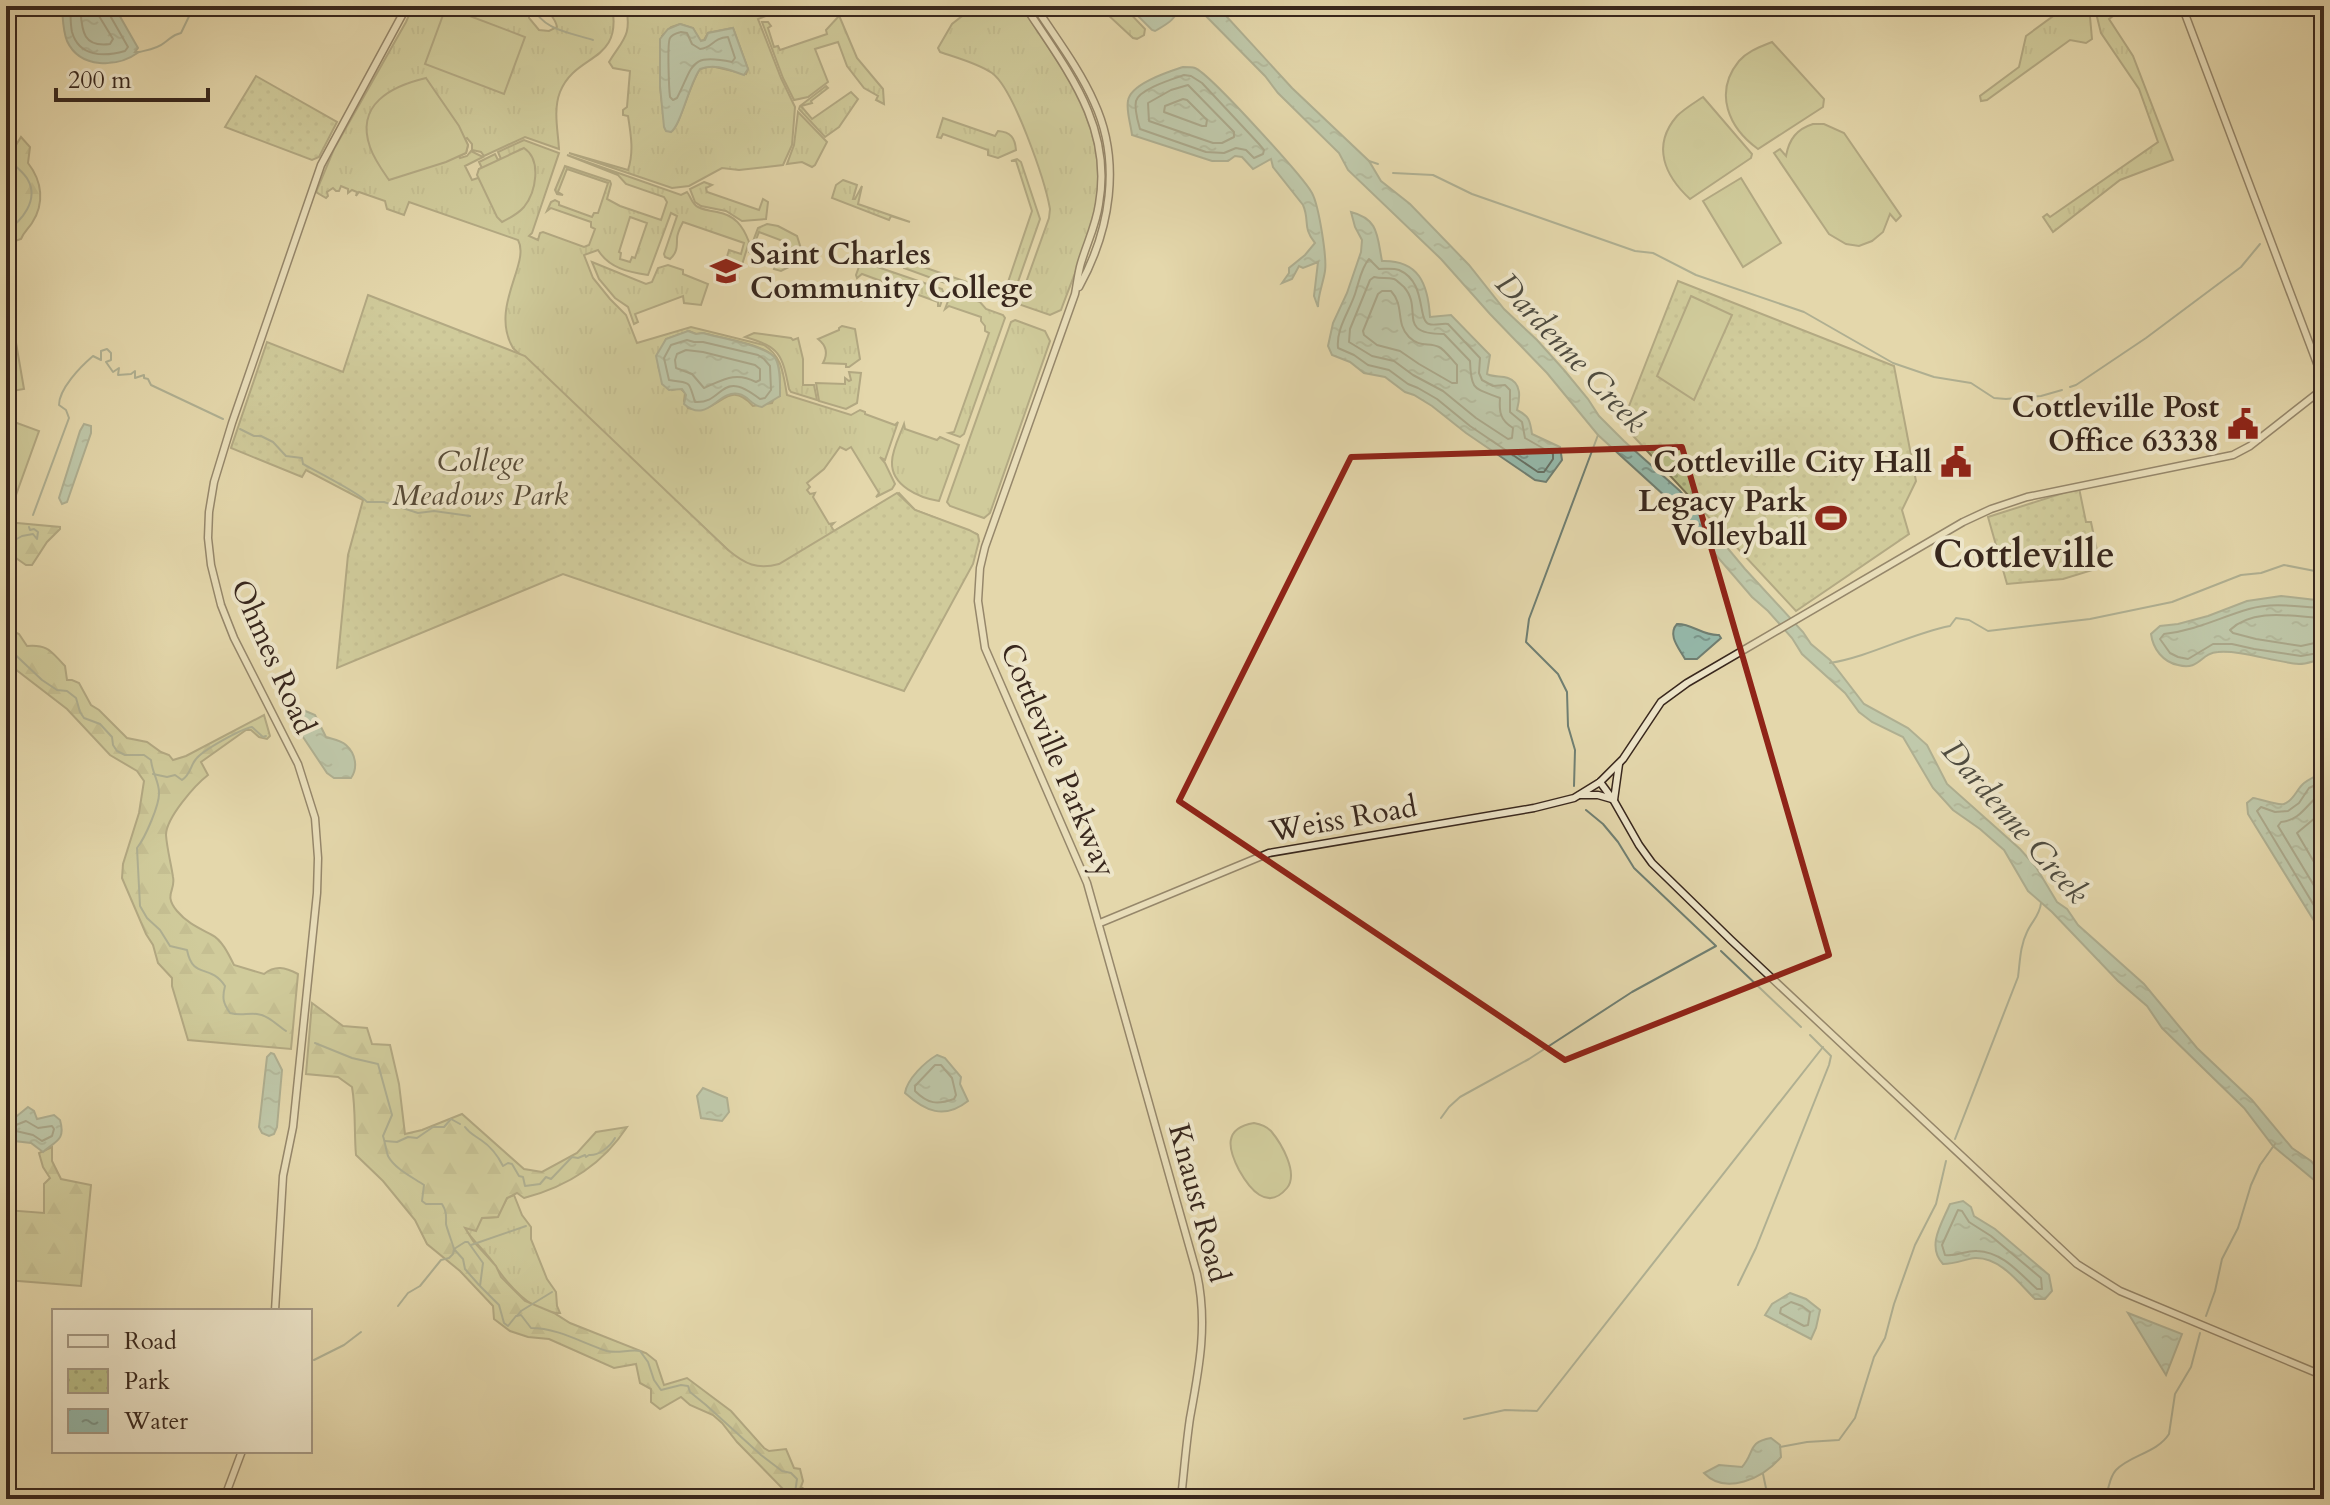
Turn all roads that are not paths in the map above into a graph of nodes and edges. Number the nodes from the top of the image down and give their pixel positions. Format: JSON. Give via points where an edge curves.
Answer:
{"nodes":[{"id":1,"x":407,"y":6,"type":"edge"},
{"id":2,"x":1025,"y":6,"type":"edge"},
{"id":3,"x":1035,"y":6,"type":"edge"},
{"id":4,"x":2182,"y":6,"type":"edge"},
{"id":5,"x":1075,"y":294,"type":"junction"},
{"id":6,"x":2314,"y":359,"type":"junction"},
{"id":7,"x":2324,"y":369,"type":"edge"},
{"id":8,"x":2324,"y":385,"type":"edge"},
{"id":9,"x":1619,"y":764,"type":"junction"},
{"id":10,"x":1600,"y":782,"type":"junction"},
{"id":11,"x":1580,"y":795,"type":"junction"},
{"id":12,"x":1614,"y":801,"type":"junction"},
{"id":13,"x":1100,"y":923,"type":"junction"},
{"id":14,"x":275,"y":1309,"type":"edge"},
{"id":15,"x":2324,"y":1376,"type":"edge"},
{"id":16,"x":241,"y":1453,"type":"edge"},
{"id":17,"x":224,"y":1499,"type":"edge"},
{"id":18,"x":1181,"y":1499,"type":"edge"}],
"edges":[{"from":1,"to":14,"type":"main road","name":"Ohmes Road","via":[[321,165],[232,423],[209,512],[211,565],[221,605],[301,771],[318,838],[293,1127],[283,1176]]},
{"from":2,"to":5,"type":"main road","name":"Cottleville Parkway","via":[[1082,96],[1099,147],[1099,202]]},
{"from":3,"to":5,"type":"main road","name":"Cottleville Parkway","via":[[1093,99],[1109,151],[1106,214]]},
{"from":4,"to":6,"type":"main road"},
{"from":5,"to":13,"type":"main road","name":"Cottleville Parkway","via":[[985,547],[978,611],[991,666],[1081,864]]},
{"from":6,"to":7,"type":"main road"},
{"from":6,"to":8,"type":"main road"},
{"from":8,"to":9,"type":"main road","via":[[2233,455],[2027,497],[1954,527],[1687,683],[1661,702]]},
{"from":9,"to":10,"type":"main road","name":"Weiss Road"},
{"from":9,"to":12,"type":"main road"},
{"from":10,"to":11,"type":"main road","name":"Weiss Road"},
{"from":10,"to":12,"type":"main road"},
{"from":11,"to":12,"type":"main road"},
{"from":11,"to":13,"type":"main road","name":"Weiss Road","via":[[1557,804],[1269,853]]},
{"from":12,"to":15,"type":"main road","via":[[1652,863],[2077,1264],[2120,1291]]},
{"from":13,"to":18,"type":"main road","name":"Knaust Road","via":[[1201,1294],[1202,1348]]},
{"from":16,"to":17,"type":"main road"}]}
